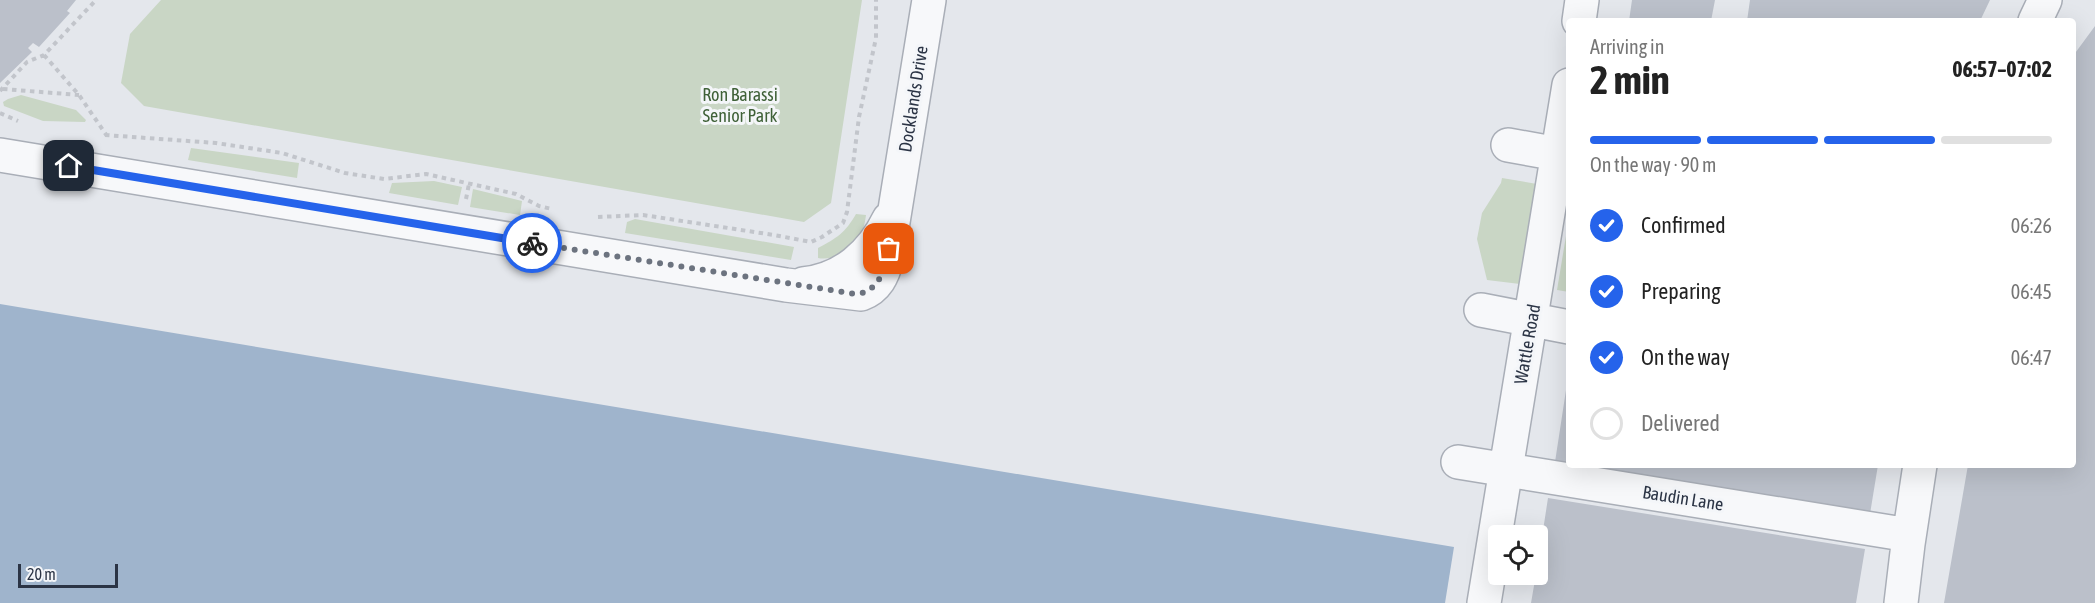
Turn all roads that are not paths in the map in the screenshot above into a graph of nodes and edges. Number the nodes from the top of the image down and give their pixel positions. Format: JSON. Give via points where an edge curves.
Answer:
{"nodes":[{"id":1,"x":929,"y":0,"type":"edge"},
{"id":2,"x":1582,"y":0,"type":"edge"},
{"id":3,"x":2045,"y":0,"type":"edge"},
{"id":4,"x":1579,"y":18,"type":"edge"},
{"id":5,"x":2036,"y":18,"type":"edge"},
{"id":6,"x":1566,"y":127,"type":"edge"},
{"id":7,"x":1508,"y":145,"type":"dead end"},
{"id":8,"x":0,"y":154,"type":"edge"},
{"id":9,"x":1564,"y":155,"type":"edge"},
{"id":10,"x":1481,"y":310,"type":"dead end"},
{"id":11,"x":1532,"y":321,"type":"junction"},
{"id":12,"x":1566,"y":327,"type":"edge"},
{"id":13,"x":1458,"y":462,"type":"dead end"},
{"id":14,"x":1920,"y":468,"type":"edge"},
{"id":15,"x":1506,"y":469,"type":"junction"},
{"id":16,"x":1908,"y":540,"type":"junction"},
{"id":17,"x":1484,"y":603,"type":"edge"},
{"id":18,"x":1901,"y":603,"type":"edge"}],
"edges":[{"from":1,"to":8,"type":"street","name":"Docklands Drive","via":[[891,217],[858,261],[813,283],[786,285]]},
{"from":2,"to":4,"type":"street"},
{"from":3,"to":5,"type":"street"},
{"from":6,"to":9,"type":"street","name":"Wattle Road"},
{"from":7,"to":9,"type":"street"},
{"from":9,"to":11,"type":"street","name":"Wattle Road"},
{"from":10,"to":11,"type":"street"},
{"from":11,"to":12,"type":"street"},
{"from":11,"to":15,"type":"street","name":"Wattle Road"},
{"from":13,"to":15,"type":"street","name":"Baudin Lane"},
{"from":14,"to":16,"type":"street"},
{"from":15,"to":16,"type":"street","name":"Baudin Lane"},
{"from":15,"to":17,"type":"street","name":"Wattle Road"},
{"from":16,"to":18,"type":"street"}]}
